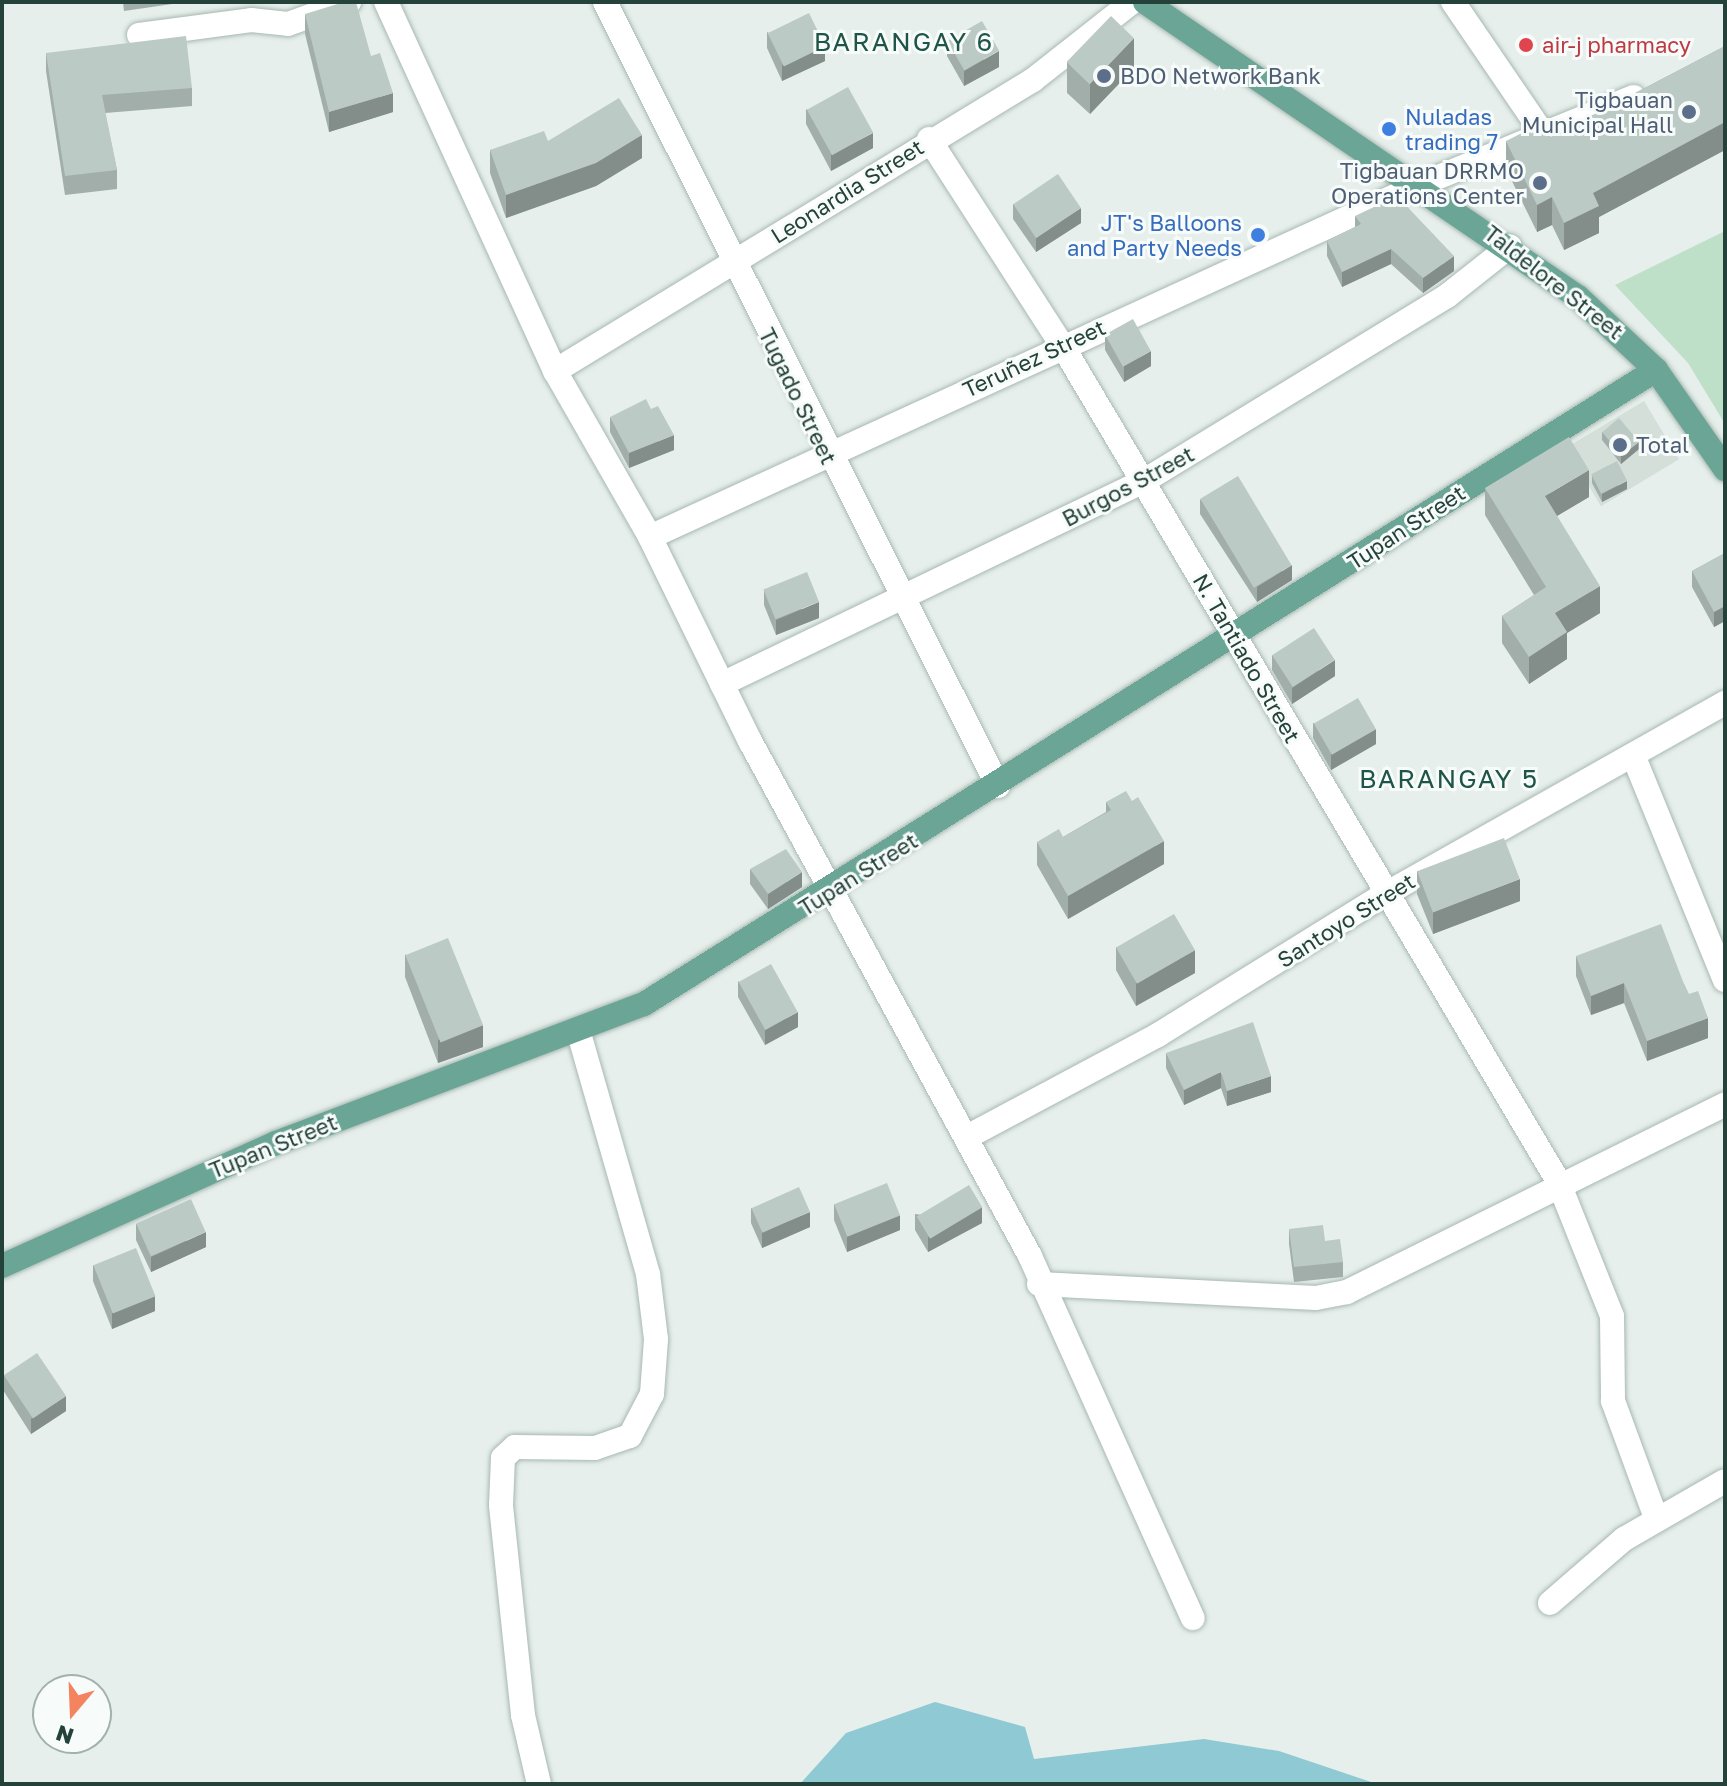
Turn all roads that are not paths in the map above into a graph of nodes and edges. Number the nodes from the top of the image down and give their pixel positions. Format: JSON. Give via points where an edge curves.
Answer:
{"nodes":[{"id":1,"x":349,"y":2,"type":"edge"},
{"id":2,"x":386,"y":2,"type":"edge"},
{"id":3,"x":605,"y":2,"type":"edge"},
{"id":4,"x":1132,"y":2,"type":"edge"},
{"id":5,"x":1145,"y":2,"type":"edge"},
{"id":6,"x":1453,"y":2,"type":"edge"},
{"id":7,"x":139,"y":35,"type":"dead end"},
{"id":8,"x":1655,"y":88,"type":"edge"},
{"id":9,"x":1543,"y":134,"type":"junction"},
{"id":10,"x":929,"y":139,"type":"junction"},
{"id":11,"x":1419,"y":185,"type":"junction"},
{"id":12,"x":1510,"y":246,"type":"junction"},
{"id":13,"x":735,"y":262,"type":"junction"},
{"id":14,"x":1062,"y":345,"type":"junction"},
{"id":15,"x":1656,"y":370,"type":"junction"},
{"id":16,"x":555,"y":371,"type":"junction"},
{"id":17,"x":826,"y":455,"type":"junction"},
{"id":18,"x":1725,"y":469,"type":"edge"},
{"id":19,"x":1144,"y":481,"type":"junction"},
{"id":20,"x":650,"y":537,"type":"junction"},
{"id":21,"x":903,"y":600,"type":"junction"},
{"id":22,"x":1236,"y":636,"type":"junction"},
{"id":23,"x":722,"y":684,"type":"junction"},
{"id":24,"x":1725,"y":703,"type":"edge"},
{"id":25,"x":1633,"y":755,"type":"junction"},
{"id":26,"x":998,"y":786,"type":"junction"},
{"id":27,"x":834,"y":890,"type":"junction"},
{"id":28,"x":1382,"y":896,"type":"junction"},
{"id":29,"x":1725,"y":980,"type":"edge"},
{"id":30,"x":579,"y":1034,"type":"junction"},
{"id":31,"x":1725,"y":1104,"type":"edge"},
{"id":32,"x":967,"y":1137,"type":"junction"},
{"id":33,"x":1558,"y":1181,"type":"junction"},
{"id":34,"x":2,"y":1266,"type":"edge"},
{"id":35,"x":1039,"y":1284,"type":"junction"},
{"id":36,"x":1725,"y":1481,"type":"edge"},
{"id":37,"x":1656,"y":1518,"type":"junction"},
{"id":38,"x":1550,"y":1603,"type":"dead end"},
{"id":39,"x":1193,"y":1618,"type":"dead end"},
{"id":40,"x":539,"y":1784,"type":"edge"}],
"edges":[{"from":1,"to":7,"type":"street","via":[[288,24],[251,20]]},
{"from":2,"to":16,"type":"street"},
{"from":3,"to":13,"type":"street","name":"Tugado Street"},
{"from":4,"to":10,"type":"street","name":"Leonardia Street","via":[[1033,80]]},
{"from":5,"to":11,"type":"main road","name":"Taldelore Street"},
{"from":6,"to":9,"type":"street"},
{"from":8,"to":9,"type":"street","name":"Teruñez Street"},
{"from":9,"to":11,"type":"street","name":"Teruñez Street"},
{"from":10,"to":13,"type":"street","name":"Leonardia Street"},
{"from":10,"to":14,"type":"street","name":"N. Tantiado Street"},
{"from":11,"to":12,"type":"main road","name":"Taldelore Street"},
{"from":11,"to":14,"type":"street","name":"Teruñez Street"},
{"from":12,"to":15,"type":"main road","name":"Taldelore Street"},
{"from":12,"to":19,"type":"street","name":"Burgos Street","via":[[1447,296]]},
{"from":13,"to":16,"type":"street","name":"Leonardia Street"},
{"from":13,"to":17,"type":"street","name":"Tugado Street"},
{"from":14,"to":17,"type":"street","name":"Teruñez Street"},
{"from":14,"to":19,"type":"street","name":"N. Tantiado Street"},
{"from":15,"to":18,"type":"main road","name":"Taldelore Street"},
{"from":15,"to":22,"type":"main road","name":"Tupan Street"},
{"from":16,"to":20,"type":"street"},
{"from":17,"to":20,"type":"street","name":"Teruñez Street"},
{"from":17,"to":21,"type":"street","name":"Tugado Street"},
{"from":19,"to":21,"type":"street","name":"Burgos Street"},
{"from":19,"to":22,"type":"street","name":"N. Tantiado Street"},
{"from":20,"to":23,"type":"street"},
{"from":21,"to":23,"type":"street","name":"Burgos Street"},
{"from":21,"to":26,"type":"street","name":"Tugado Street"},
{"from":22,"to":26,"type":"main road","name":"Tupan Street"},
{"from":22,"to":28,"type":"street","name":"N. Tantiado Street"},
{"from":23,"to":27,"type":"street"},
{"from":24,"to":25,"type":"street","name":"Santoyo Street"},
{"from":25,"to":28,"type":"street","name":"Santoyo Street"},
{"from":25,"to":29,"type":"street"},
{"from":26,"to":27,"type":"main road","name":"Tupan Street"},
{"from":27,"to":30,"type":"main road","name":"Tupan Street","via":[[668,991]]},
{"from":27,"to":32,"type":"street"},
{"from":28,"to":32,"type":"street","name":"Santoyo Street","via":[[1158,1035]]},
{"from":28,"to":33,"type":"street","name":"N. Tantiado Street"},
{"from":30,"to":34,"type":"main road","name":"Tupan Street","via":[[276,1143]]},
{"from":30,"to":40,"type":"street","via":[[648,1274],[656,1339],[652,1394],[630,1436],[595,1448],[515,1447],[503,1458],[501,1505],[523,1715]]},
{"from":31,"to":33,"type":"street"},
{"from":32,"to":35,"type":"street"},
{"from":33,"to":35,"type":"street","via":[[1347,1292],[1316,1298]]},
{"from":33,"to":37,"type":"street","name":"N. Tantiado Street","via":[[1612,1316],[1613,1401]]},
{"from":35,"to":39,"type":"street"},
{"from":36,"to":37,"type":"street"},
{"from":37,"to":38,"type":"street"}]}
